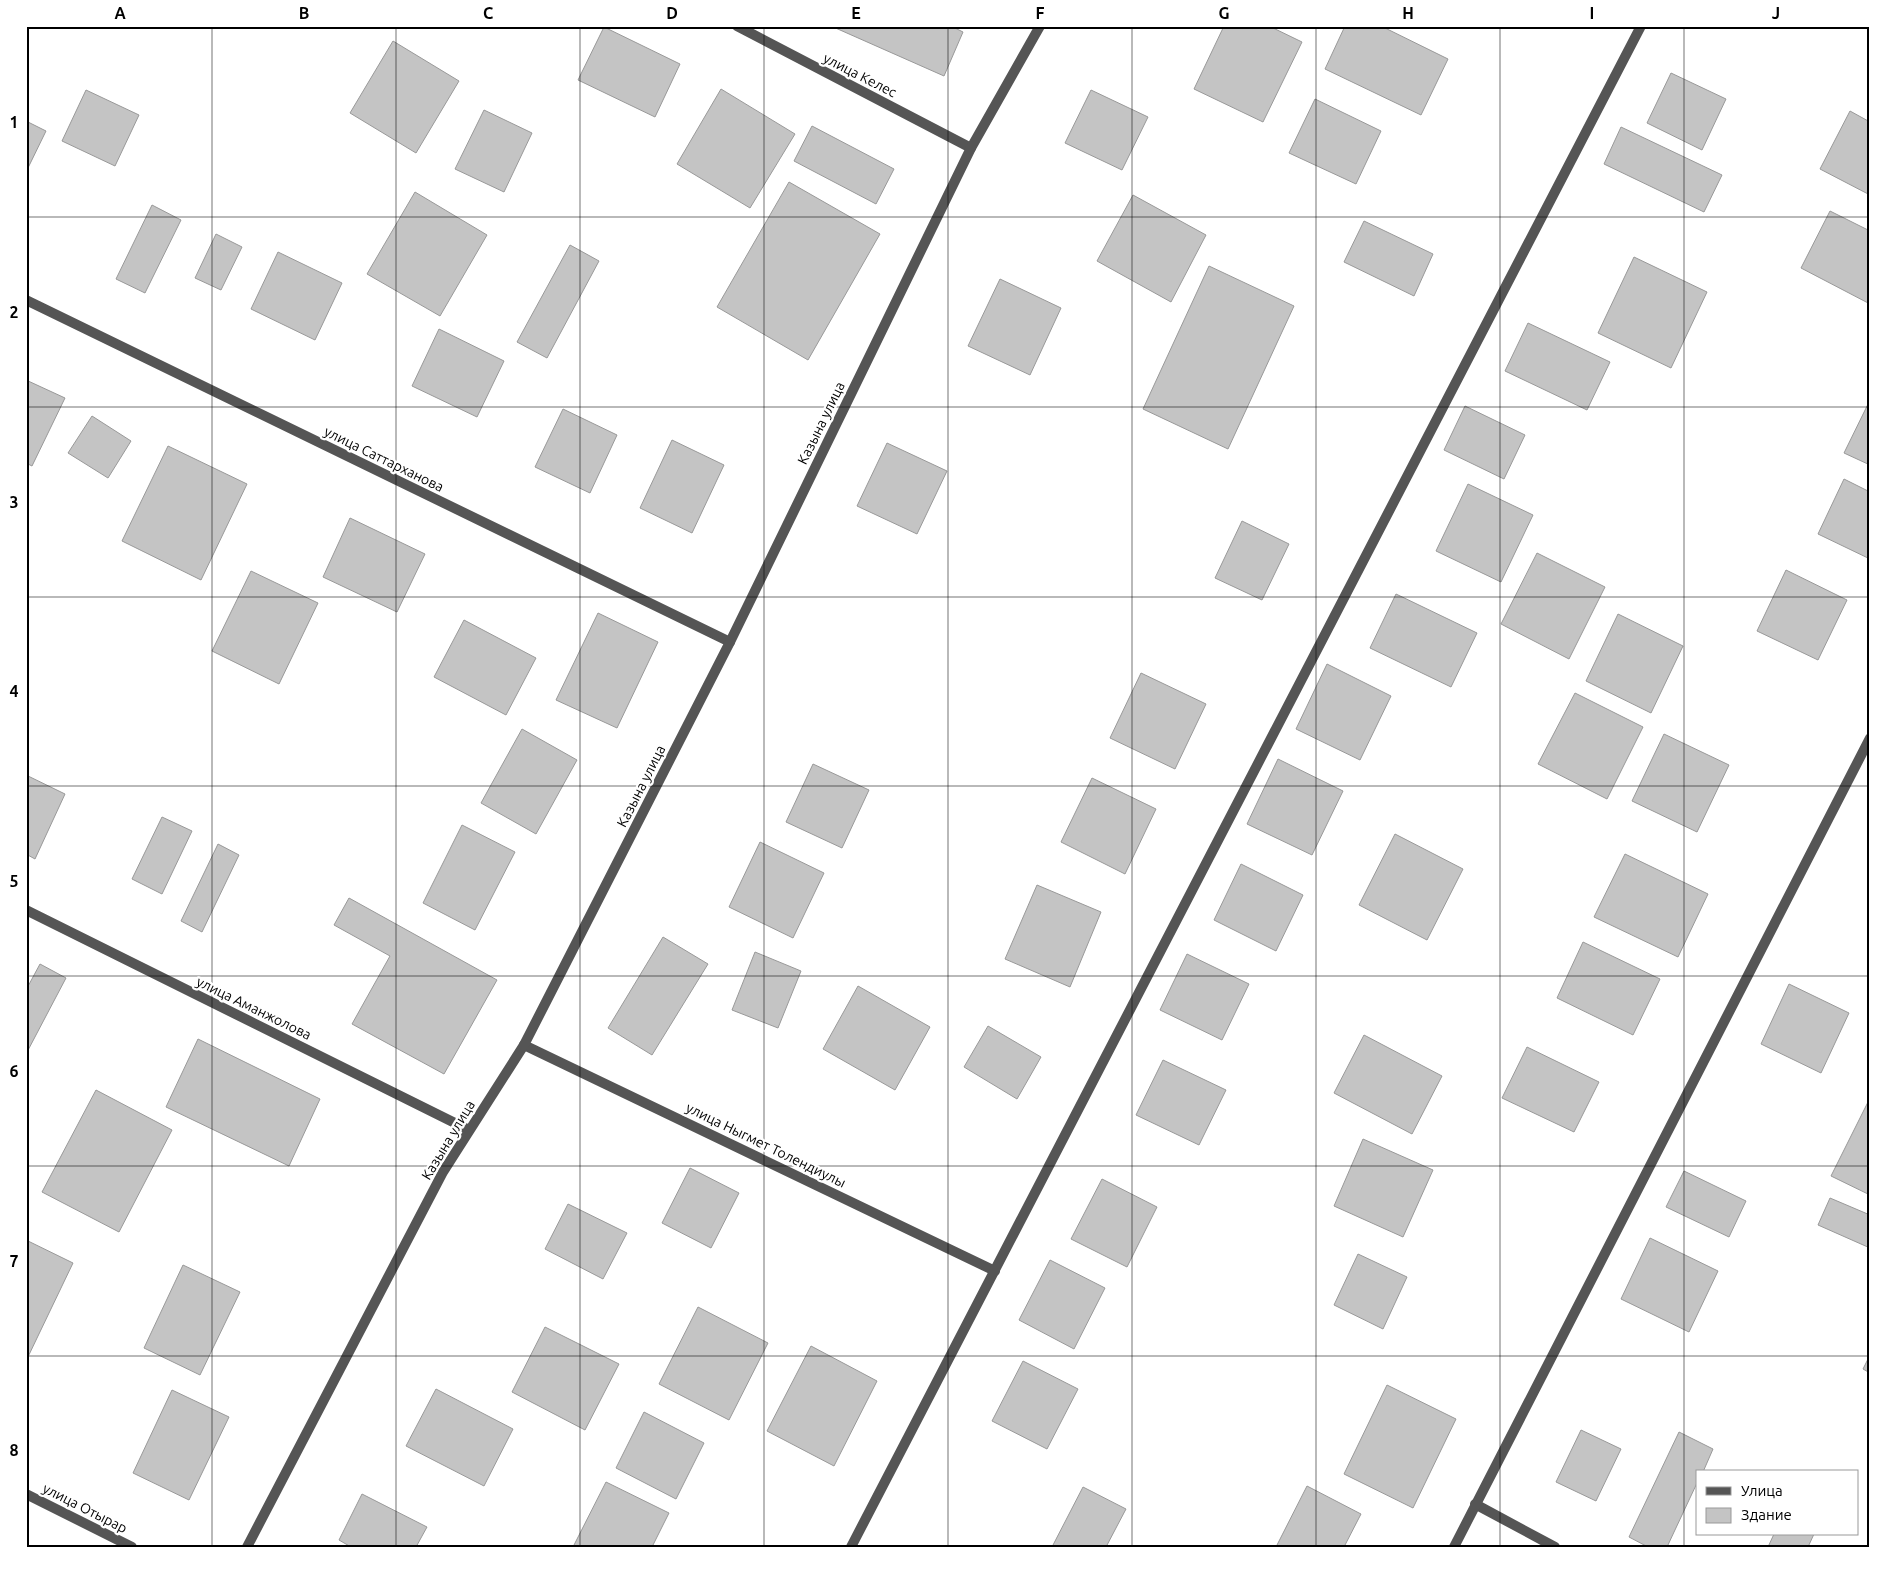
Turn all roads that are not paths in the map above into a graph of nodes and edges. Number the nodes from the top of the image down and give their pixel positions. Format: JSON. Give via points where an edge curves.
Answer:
{"nodes":[{"id":1,"x":736,"y":26,"type":"edge"},
{"id":2,"x":1040,"y":26,"type":"edge"},
{"id":3,"x":1641,"y":26,"type":"edge"},
{"id":4,"x":971,"y":148,"type":"junction"},
{"id":5,"x":26,"y":300,"type":"edge"},
{"id":6,"x":730,"y":642,"type":"junction"},
{"id":7,"x":1870,"y":738,"type":"edge"},
{"id":8,"x":26,"y":910,"type":"edge"},
{"id":9,"x":524,"y":1045,"type":"junction"},
{"id":10,"x":469,"y":1130,"type":"junction"},
{"id":11,"x":995,"y":1271,"type":"junction"},
{"id":12,"x":26,"y":1494,"type":"edge"},
{"id":13,"x":1475,"y":1504,"type":"junction"},
{"id":14,"x":132,"y":1547,"type":"edge"},
{"id":15,"x":247,"y":1547,"type":"edge"},
{"id":16,"x":851,"y":1547,"type":"edge"},
{"id":17,"x":1454,"y":1547,"type":"edge"},
{"id":18,"x":1555,"y":1547,"type":"edge"}],
"edges":[{"from":1,"to":4,"type":"street","name":"улица Келес"},
{"from":2,"to":4,"type":"street","name":"Казына улица"},
{"from":3,"to":11,"type":"street"},
{"from":4,"to":6,"type":"street","name":"Казына улица"},
{"from":5,"to":6,"type":"street","name":"улица Саттарханова"},
{"from":6,"to":9,"type":"street","name":"Казына улица"},
{"from":7,"to":13,"type":"street"},
{"from":8,"to":10,"type":"street","name":"улица Аманжолова"},
{"from":9,"to":10,"type":"street","name":"Казына улица"},
{"from":9,"to":11,"type":"street","name":"улица Ныгмет Толендиулы"},
{"from":10,"to":15,"type":"street","name":"Казына улица","via":[[438,1181]]},
{"from":11,"to":16,"type":"street"},
{"from":12,"to":14,"type":"street","name":"улица Отырар"},
{"from":13,"to":17,"type":"street"},
{"from":13,"to":18,"type":"street"}]}
